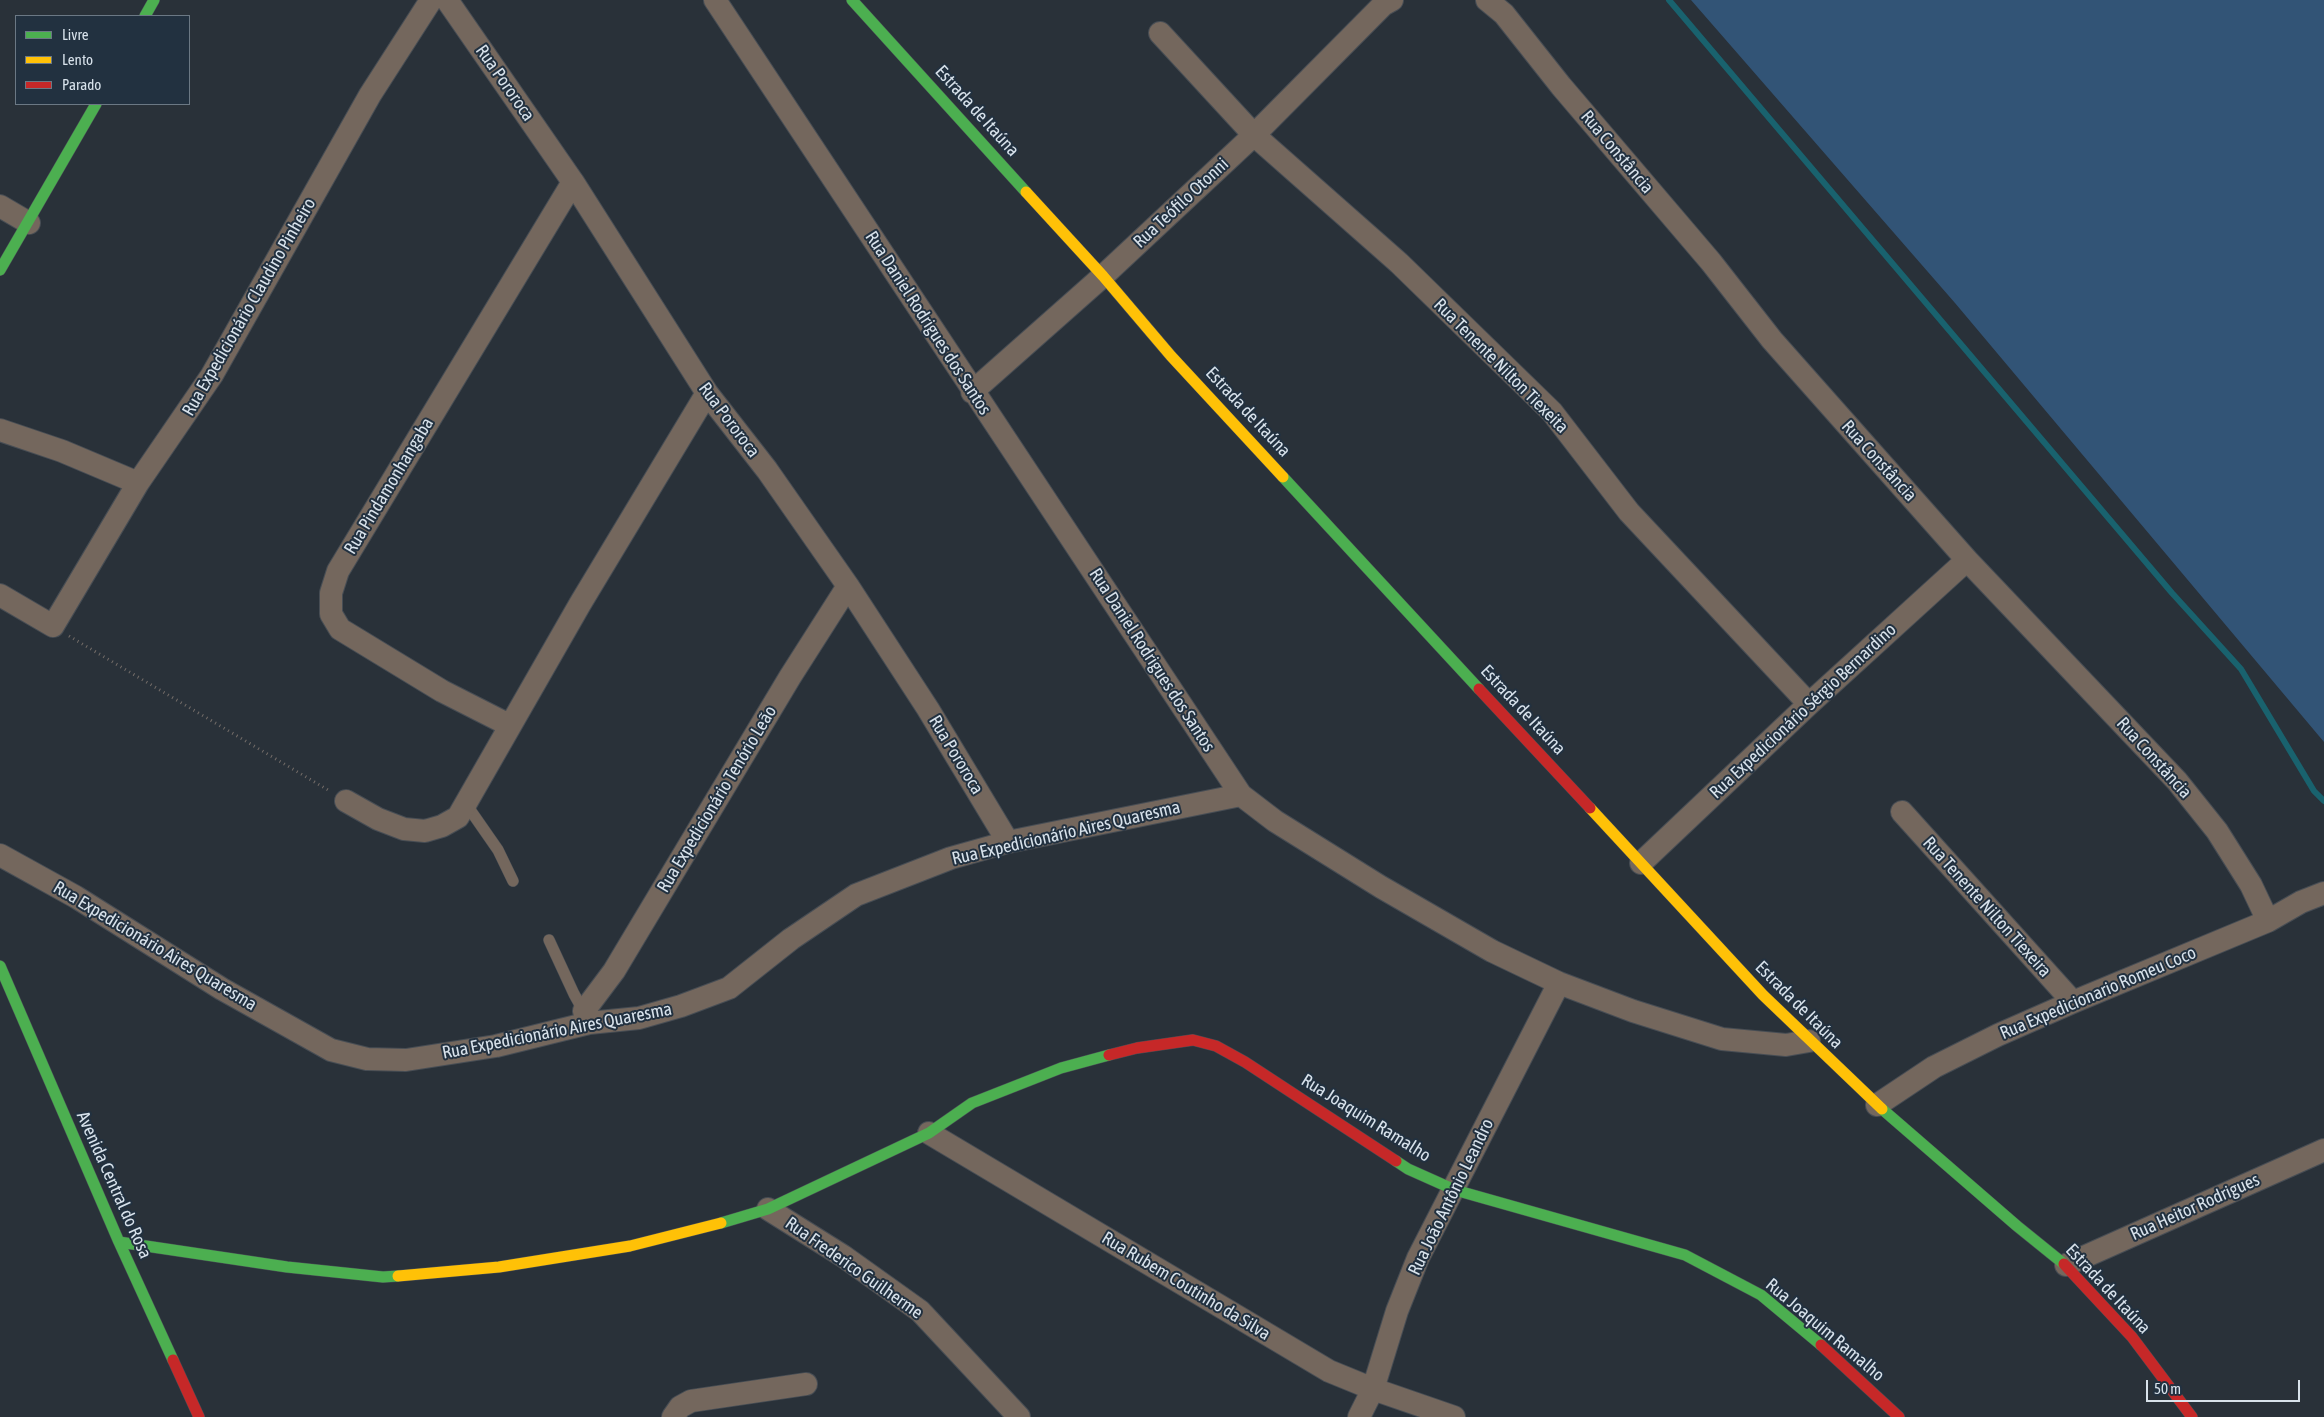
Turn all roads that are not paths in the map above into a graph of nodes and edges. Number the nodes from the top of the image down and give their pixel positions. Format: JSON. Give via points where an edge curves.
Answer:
{"nodes":[{"id":1,"x":154,"y":0,"type":"edge"},
{"id":2,"x":430,"y":0,"type":"edge"},
{"id":3,"x":447,"y":0,"type":"edge"},
{"id":4,"x":715,"y":0,"type":"edge"},
{"id":5,"x":852,"y":0,"type":"edge"},
{"id":6,"x":1487,"y":0,"type":"edge"},
{"id":7,"x":1387,"y":3,"type":"edge"},
{"id":8,"x":146,"y":15,"type":"edge"},
{"id":9,"x":1160,"y":33,"type":"dead end"},
{"id":10,"x":95,"y":105,"type":"edge"},
{"id":11,"x":1254,"y":135,"type":"junction"},
{"id":12,"x":573,"y":182,"type":"junction"},
{"id":13,"x":0,"y":206,"type":"edge"},
{"id":14,"x":29,"y":223,"type":"junction"},
{"id":15,"x":0,"y":270,"type":"edge"},
{"id":16,"x":1103,"y":276,"type":"junction"},
{"id":17,"x":972,"y":392,"type":"junction"},
{"id":18,"x":707,"y":393,"type":"junction"},
{"id":19,"x":0,"y":430,"type":"edge"},
{"id":20,"x":138,"y":483,"type":"junction"},
{"id":21,"x":1967,"y":560,"type":"junction"},
{"id":22,"x":848,"y":586,"type":"junction"},
{"id":23,"x":0,"y":595,"type":"edge"},
{"id":24,"x":1809,"y":704,"type":"junction"},
{"id":25,"x":509,"y":725,"type":"junction"},
{"id":26,"x":1241,"y":796,"type":"junction"},
{"id":27,"x":346,"y":801,"type":"road end"},
{"id":28,"x":466,"y":804,"type":"junction"},
{"id":29,"x":1902,"y":812,"type":"dead end"},
{"id":30,"x":1008,"y":842,"type":"junction"},
{"id":31,"x":0,"y":855,"type":"edge"},
{"id":32,"x":1641,"y":864,"type":"junction"},
{"id":33,"x":513,"y":881,"type":"dead end"},
{"id":34,"x":2324,"y":892,"type":"edge"},
{"id":35,"x":2268,"y":920,"type":"junction"},
{"id":36,"x":549,"y":940,"type":"dead end"},
{"id":37,"x":0,"y":966,"type":"edge"},
{"id":38,"x":1559,"y":983,"type":"junction"},
{"id":39,"x":2073,"y":1002,"type":"junction"},
{"id":40,"x":587,"y":1017,"type":"junction"},
{"id":41,"x":1809,"y":1042,"type":"junction"},
{"id":42,"x":1877,"y":1105,"type":"junction"},
{"id":43,"x":929,"y":1133,"type":"junction"},
{"id":44,"x":2324,"y":1150,"type":"edge"},
{"id":45,"x":1455,"y":1190,"type":"junction"},
{"id":46,"x":768,"y":1209,"type":"junction"},
{"id":47,"x":119,"y":1242,"type":"junction"},
{"id":48,"x":2066,"y":1265,"type":"junction"},
{"id":49,"x":806,"y":1384,"type":"dead end"},
{"id":50,"x":1373,"y":1389,"type":"junction"},
{"id":51,"x":199,"y":1417,"type":"edge"},
{"id":52,"x":673,"y":1417,"type":"edge"},
{"id":53,"x":1019,"y":1417,"type":"edge"},
{"id":54,"x":1359,"y":1417,"type":"edge"},
{"id":55,"x":1454,"y":1417,"type":"edge"},
{"id":56,"x":1899,"y":1417,"type":"edge"},
{"id":57,"x":2192,"y":1417,"type":"edge"}],
"edges":[{"from":1,"to":8,"type":"street"},
{"from":2,"to":20,"type":"street","name":"Rua Expedicionário Claudino Pinheiro","via":[[370,95],[212,376]]},
{"from":3,"to":12,"type":"street","name":"Rua Pororoca"},
{"from":4,"to":17,"type":"street","name":"Rua Daniel Rodrigues dos Santos"},
{"from":5,"to":16,"type":"street","name":"Estrada de Itaúna"},
{"from":6,"to":21,"type":"street","name":"Rua Constância","via":[[1504,14],[1772,340]]},
{"from":7,"to":11,"type":"street","name":"Rua Teófilo Otonni"},
{"from":9,"to":11,"type":"street","name":"Rua Tenente Nilton Tiexeita"},
{"from":10,"to":14,"type":"street"},
{"from":11,"to":16,"type":"street","name":"Rua Teófilo Otonni"},
{"from":11,"to":24,"type":"street","name":"Rua Tenente Nilton Tiexeita","via":[[1399,263],[1552,412],[1629,512]]},
{"from":12,"to":18,"type":"street","name":"Rua Pororoca"},
{"from":12,"to":25,"type":"street","name":"Rua Pindamonhangaba","via":[[338,571],[331,593],[331,614],[340,629],[442,690]]},
{"from":13,"to":14,"type":"street"},
{"from":14,"to":15,"type":"street"},
{"from":16,"to":17,"type":"street","name":"Rua Teófilo Otonni"},
{"from":16,"to":32,"type":"street","name":"Estrada de Itaúna","via":[[1178,363]]},
{"from":17,"to":26,"type":"street","name":"Rua Daniel Rodrigues dos Santos"},
{"from":18,"to":22,"type":"street","name":"Rua Pororoca","via":[[768,470]]},
{"from":18,"to":25,"type":"street"},
{"from":19,"to":20,"type":"street","via":[[62,451]]},
{"from":20,"to":23,"type":"street","name":"Rua Expedicionário Claudino Pinheiro","via":[[53,626]]},
{"from":21,"to":24,"type":"street","name":"Rua Expedicionário Sérgio Bernardino"},
{"from":21,"to":35,"type":"street","name":"Rua Constância","via":[[2177,781],[2217,831],[2251,885]]},
{"from":22,"to":30,"type":"street","name":"Rua Pororoca","via":[[928,709]]},
{"from":22,"to":40,"type":"street","name":"Rua Expedicionário Tenório Leão"},
{"from":24,"to":32,"type":"street","name":"Rua Expedicionário Sérgio Bernardino"},
{"from":25,"to":28,"type":"street"},
{"from":26,"to":30,"type":"street","name":"Rua Expedicionário Aires Quaresma"},
{"from":26,"to":38,"type":"street","name":"Rua Daniel Rodrigues dos Santos","via":[[1381,887],[1492,951]]},
{"from":27,"to":28,"type":"street","via":[[404,829],[425,831],[458,817]]},
{"from":28,"to":33,"type":"lane","via":[[498,850]]},
{"from":29,"to":39,"type":"street","name":"Rua Tenente Nilton Tiexeira"},
{"from":30,"to":40,"type":"street","name":"Rua Expedicionário Aires Quaresma","via":[[951,858],[856,895],[791,939],[728,988],[640,1018]]},
{"from":31,"to":40,"type":"street","name":"Rua Expedicionário Aires Quaresma","via":[[76,897],[222,989],[332,1050],[367,1059],[406,1060],[496,1046]]},
{"from":32,"to":41,"type":"street","name":"Estrada de Itaúna"},
{"from":34,"to":35,"type":"street","name":"Rua Expedicionario Romeu Coco"},
{"from":35,"to":39,"type":"street","name":"Rua Expedicionario Romeu Coco"},
{"from":36,"to":40,"type":"lane"},
{"from":37,"to":47,"type":"street","name":"Avenida Central do Rosa"},
{"from":38,"to":41,"type":"street","name":"Rua Daniel Rodrigues dos Santos","via":[[1632,1011],[1722,1039],[1786,1045]]},
{"from":38,"to":45,"type":"street","name":"Rua João Antônio Leandro","via":[[1519,1057]]},
{"from":39,"to":42,"type":"street","name":"Rua Expedicionario Romeu Coco","via":[[1934,1067]]},
{"from":41,"to":42,"type":"street","name":"Estrada de Itaúna"},
{"from":42,"to":48,"type":"street","name":"Estrada de Itaúna"},
{"from":43,"to":45,"type":"street","name":"Rua Joaquim Ramalho","via":[[972,1103],[1061,1068],[1137,1048],[1193,1040],[1216,1046],[1245,1062],[1408,1169]]},
{"from":43,"to":46,"type":"street","name":"Rua Joaquim Ramalho"},
{"from":43,"to":50,"type":"street","name":"Rua Rubem Coutinho da Silva","via":[[1329,1371]]},
{"from":44,"to":48,"type":"street","name":"Rua Heitor Rodrigues"},
{"from":45,"to":50,"type":"street","name":"Rua João Antônio Leandro","via":[[1411,1276]]},
{"from":45,"to":56,"type":"street","name":"Rua Joaquim Ramalho","via":[[1685,1255],[1761,1295],[1835,1357]]},
{"from":46,"to":47,"type":"street","name":"Rua Joaquim Ramalho","via":[[630,1246],[499,1267],[383,1277],[287,1267]]},
{"from":46,"to":53,"type":"street","name":"Rua Frederico Guilherme","via":[[843,1256],[920,1311]]},
{"from":47,"to":51,"type":"street","name":"Avenida Central do Rosa"},
{"from":48,"to":57,"type":"street","name":"Estrada de Itaúna","via":[[2132,1337]]},
{"from":49,"to":52,"type":"street","via":[[691,1401],[680,1407]]},
{"from":50,"to":54,"type":"street","name":"Rua João Antônio Leandro"},
{"from":50,"to":55,"type":"street","name":"Rua Rubem Coutinho da Silva"}]}
